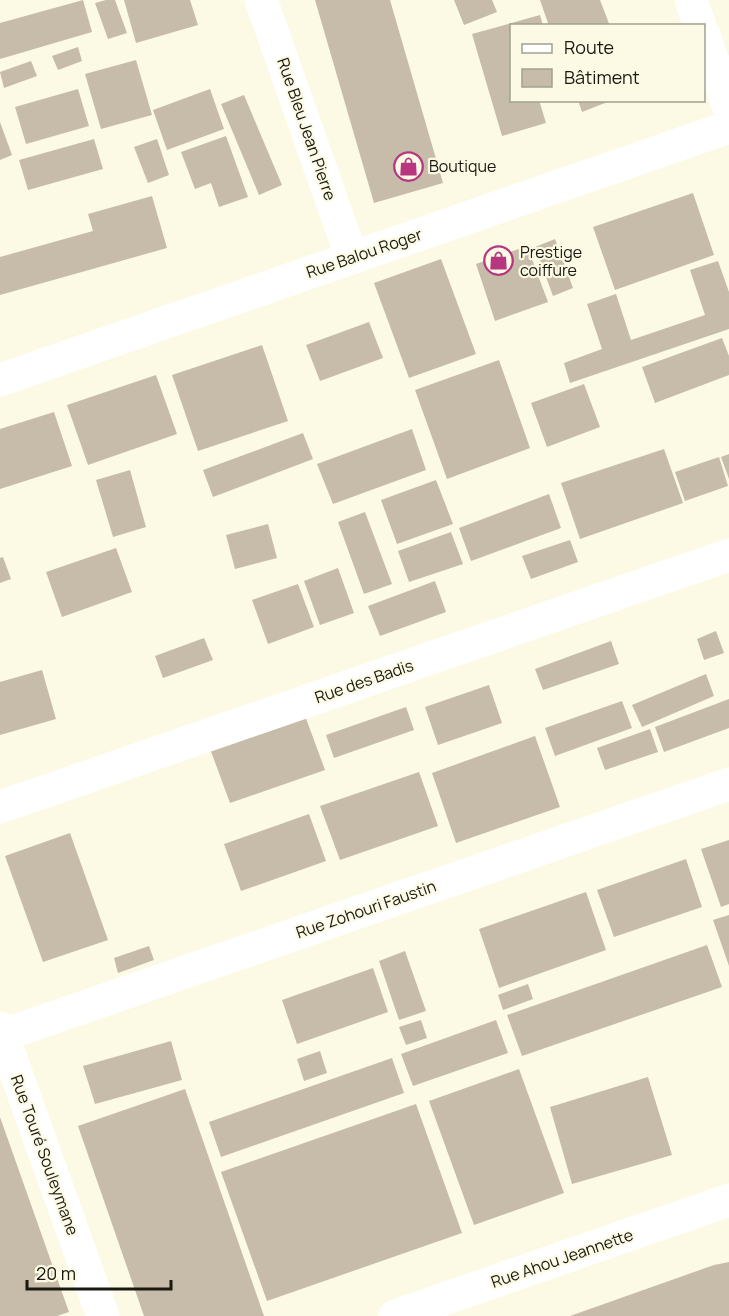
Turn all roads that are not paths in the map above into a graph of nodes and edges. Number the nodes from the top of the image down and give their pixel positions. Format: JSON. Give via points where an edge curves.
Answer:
{"nodes":[{"id":1,"x":261,"y":0,"type":"edge"},
{"id":2,"x":691,"y":0,"type":"edge"},
{"id":3,"x":699,"y":24,"type":"edge"},
{"id":4,"x":705,"y":38,"type":"edge"},
{"id":5,"x":729,"y":108,"type":"edge"},
{"id":6,"x":729,"y":127,"type":"edge"},
{"id":7,"x":352,"y":258,"type":"junction"},
{"id":8,"x":0,"y":380,"type":"edge"},
{"id":9,"x":729,"y":555,"type":"edge"},
{"id":10,"x":729,"y":784,"type":"edge"},
{"id":11,"x":0,"y":807,"type":"edge"},
{"id":12,"x":1,"y":1031,"type":"edge"},
{"id":13,"x":729,"y":1200,"type":"edge"},
{"id":14,"x":103,"y":1316,"type":"edge"},
{"id":15,"x":395,"y":1316,"type":"edge"}],
"edges":[{"from":1,"to":7,"type":"street","name":"Rue Bleu Jean Pierre"},
{"from":2,"to":3,"type":"street"},
{"from":4,"to":5,"type":"street"},
{"from":6,"to":7,"type":"street","name":"Rue Balou Roger"},
{"from":7,"to":8,"type":"street","name":"Rue Balou Roger"},
{"from":9,"to":11,"type":"street","name":"Rue des Badis"},
{"from":10,"to":12,"type":"street","name":"Rue Zohouri Faustin"},
{"from":12,"to":14,"type":"street","name":"Rue Touré Souleymane"},
{"from":13,"to":15,"type":"street","name":"Rue Ahou Jeannette"}]}
